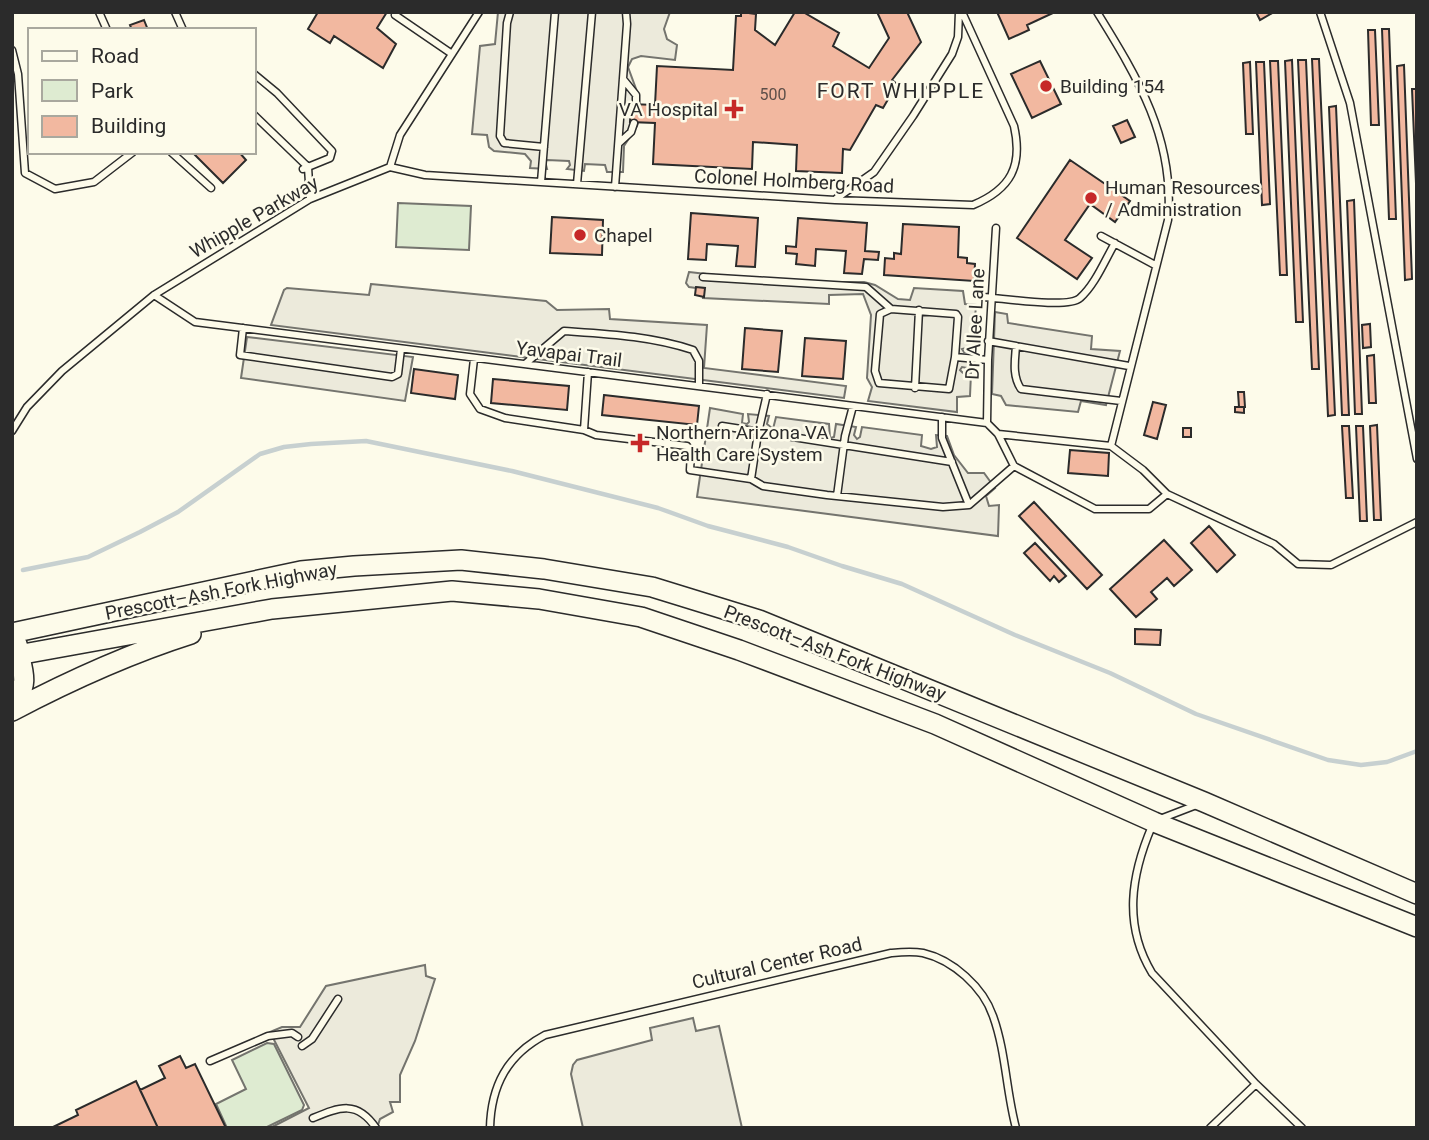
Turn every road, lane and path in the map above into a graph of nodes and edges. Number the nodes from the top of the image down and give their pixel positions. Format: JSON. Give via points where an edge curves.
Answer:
{"nodes":[{"id":1,"x":99,"y":12,"type":"edge"},
{"id":2,"x":175,"y":12,"type":"edge"},
{"id":3,"x":479,"y":12,"type":"edge"},
{"id":4,"x":510,"y":12,"type":"edge"},
{"id":5,"x":555,"y":12,"type":"edge"},
{"id":6,"x":592,"y":12,"type":"edge"},
{"id":7,"x":626,"y":12,"type":"edge"},
{"id":8,"x":960,"y":12,"type":"edge"},
{"id":9,"x":1097,"y":12,"type":"edge"},
{"id":10,"x":1320,"y":12,"type":"edge"},
{"id":11,"x":395,"y":15,"type":"dead end"},
{"id":12,"x":106,"y":28,"type":"edge"},
{"id":13,"x":182,"y":28,"type":"edge"},
{"id":14,"x":12,"y":50,"type":"edge"},
{"id":15,"x":452,"y":54,"type":"junction"},
{"id":16,"x":256,"y":76,"type":"edge"},
{"id":17,"x":623,"y":79,"type":"junction"},
{"id":18,"x":636,"y":104,"type":"dead end"},
{"id":19,"x":256,"y":117,"type":"edge"},
{"id":20,"x":634,"y":122,"type":"dead end"},
{"id":21,"x":619,"y":143,"type":"junction"},
{"id":22,"x":544,"y":147,"type":"junction"},
{"id":23,"x":130,"y":154,"type":"edge"},
{"id":24,"x":173,"y":154,"type":"edge"},
{"id":25,"x":390,"y":167,"type":"junction"},
{"id":26,"x":306,"y":168,"type":"junction"},
{"id":27,"x":541,"y":182,"type":"junction"},
{"id":28,"x":577,"y":184,"type":"junction"},
{"id":29,"x":615,"y":187,"type":"junction"},
{"id":30,"x":211,"y":188,"type":"dead end"},
{"id":31,"x":310,"y":199,"type":"junction"},
{"id":32,"x":835,"y":200,"type":"junction"},
{"id":33,"x":996,"y":228,"type":"dead end"},
{"id":34,"x":1101,"y":236,"type":"dead end"},
{"id":35,"x":1115,"y":243,"type":"junction"},
{"id":36,"x":1156,"y":265,"type":"junction"},
{"id":37,"x":703,"y":277,"type":"dead end"},
{"id":38,"x":154,"y":295,"type":"junction"},
{"id":39,"x":987,"y":297,"type":"junction"},
{"id":40,"x":891,"y":309,"type":"junction"},
{"id":41,"x":919,"y":310,"type":"junction"},
{"id":42,"x":243,"y":328,"type":"junction"},
{"id":43,"x":988,"y":341,"type":"junction"},
{"id":44,"x":1016,"y":346,"type":"junction"},
{"id":45,"x":401,"y":349,"type":"junction"},
{"id":46,"x":955,"y":357,"type":"junction"},
{"id":47,"x":474,"y":359,"type":"junction"},
{"id":48,"x":988,"y":360,"type":"junction"},
{"id":49,"x":524,"y":364,"type":"junction"},
{"id":50,"x":1129,"y":366,"type":"junction"},
{"id":51,"x":587,"y":372,"type":"junction"},
{"id":52,"x":699,"y":386,"type":"junction"},
{"id":53,"x":915,"y":388,"type":"junction"},
{"id":54,"x":767,"y":394,"type":"junction"},
{"id":55,"x":1121,"y":401,"type":"junction"},
{"id":56,"x":853,"y":406,"type":"junction"},
{"id":57,"x":942,"y":417,"type":"junction"},
{"id":58,"x":988,"y":423,"type":"junction"},
{"id":59,"x":722,"y":426,"type":"dead end"},
{"id":60,"x":584,"y":430,"type":"junction"},
{"id":61,"x":12,"y":431,"type":"edge"},
{"id":62,"x":758,"y":433,"type":"junction"},
{"id":63,"x":998,"y":434,"type":"junction"},
{"id":64,"x":1111,"y":446,"type":"junction"},
{"id":65,"x":844,"y":447,"type":"junction"},
{"id":66,"x":1417,"y":459,"type":"edge"},
{"id":67,"x":952,"y":462,"type":"junction"},
{"id":68,"x":1014,"y":466,"type":"junction"},
{"id":69,"x":751,"y":479,"type":"junction"},
{"id":70,"x":1167,"y":494,"type":"junction"},
{"id":71,"x":837,"y":496,"type":"junction"},
{"id":72,"x":969,"y":505,"type":"junction"},
{"id":73,"x":1417,"y":522,"type":"edge"},
{"id":74,"x":272,"y":609,"type":"junction"},
{"id":75,"x":14,"y":631,"type":"edge"},
{"id":76,"x":15,"y":655,"type":"edge"},
{"id":77,"x":12,"y":700,"type":"edge"},
{"id":78,"x":12,"y":711,"type":"edge"},
{"id":79,"x":1204,"y":802,"type":"junction"},
{"id":80,"x":1154,"y":822,"type":"junction"},
{"id":81,"x":1417,"y":894,"type":"edge"},
{"id":82,"x":1417,"y":927,"type":"edge"},
{"id":83,"x":338,"y":999,"type":"dead end"},
{"id":84,"x":298,"y":1037,"type":"dead end"},
{"id":85,"x":302,"y":1046,"type":"dead end"},
{"id":86,"x":210,"y":1061,"type":"dead end"},
{"id":87,"x":1256,"y":1084,"type":"junction"},
{"id":88,"x":313,"y":1118,"type":"dead end"},
{"id":89,"x":376,"y":1128,"type":"edge"},
{"id":90,"x":489,"y":1128,"type":"edge"},
{"id":91,"x":1016,"y":1128,"type":"edge"},
{"id":92,"x":1210,"y":1128,"type":"edge"},
{"id":93,"x":1302,"y":1128,"type":"edge"}],
"edges":[{"from":1,"to":12,"type":"lane"},
{"from":2,"to":13,"type":"lane"},
{"from":3,"to":15,"type":"lane"},
{"from":4,"to":22,"type":"lane","via":[[500,136],[504,143]]},
{"from":5,"to":22,"type":"lane"},
{"from":6,"to":28,"type":"lane"},
{"from":7,"to":17,"type":"lane"},
{"from":8,"to":32,"type":"lane","via":[[953,54],[913,116],[874,172]]},
{"from":8,"to":32,"type":"lane","name":"Colonel Holmberg Road","via":[[1014,126],[1018,144],[1009,179],[991,197],[973,205]]},
{"from":9,"to":36,"type":"lane","via":[[1146,99],[1161,136],[1170,194]]},
{"from":10,"to":66,"type":"lane","via":[[1350,103]]},
{"from":11,"to":15,"type":"lane"},
{"from":14,"to":23,"type":"lane","via":[[25,173],[55,189],[94,182]]},
{"from":15,"to":25,"type":"lane","via":[[400,135]]},
{"from":16,"to":26,"type":"lane","via":[[332,151],[330,158]]},
{"from":17,"to":18,"type":"lane","via":[[636,95]]},
{"from":17,"to":21,"type":"lane"},
{"from":19,"to":26,"type":"lane"},
{"from":20,"to":21,"type":"lane"},
{"from":21,"to":29,"type":"lane"},
{"from":22,"to":27,"type":"lane"},
{"from":24,"to":30,"type":"lane"},
{"from":25,"to":27,"type":"lane","name":"Colonel Holmberg Road","via":[[425,175]]},
{"from":25,"to":31,"type":"lane","name":"Whipple Parkway"},
{"from":26,"to":31,"type":"lane"},
{"from":27,"to":28,"type":"lane","name":"Colonel Holmberg Road"},
{"from":28,"to":29,"type":"lane","name":"Colonel Holmberg Road"},
{"from":29,"to":32,"type":"lane","name":"Colonel Holmberg Road"},
{"from":31,"to":38,"type":"lane","name":"Whipple Parkway"},
{"from":33,"to":39,"type":"lane","name":"Dr Allee Lane"},
{"from":34,"to":35,"type":"lane"},
{"from":35,"to":36,"type":"lane"},
{"from":35,"to":39,"type":"lane","via":[[1077,301]]},
{"from":36,"to":50,"type":"lane"},
{"from":37,"to":40,"type":"lane","via":[[866,286]]},
{"from":38,"to":42,"type":"lane","name":"Yavapai Trail","via":[[195,322]]},
{"from":38,"to":61,"type":"lane","name":"Whipple Parkway","via":[[62,371],[27,407]]},
{"from":39,"to":43,"type":"lane","name":"Dr Allee Lane"},
{"from":40,"to":41,"type":"lane"},
{"from":40,"to":53,"type":"lane","via":[[880,314],[875,371],[879,383]]},
{"from":41,"to":46,"type":"lane","via":[[956,314]]},
{"from":41,"to":53,"type":"lane"},
{"from":42,"to":45,"type":"lane","name":"Yavapai Trail"},
{"from":42,"to":45,"type":"lane","via":[[240,355],[392,376],[398,373]]},
{"from":43,"to":44,"type":"lane"},
{"from":43,"to":48,"type":"lane","name":"Dr Allee Lane"},
{"from":44,"to":50,"type":"lane"},
{"from":44,"to":55,"type":"lane","via":[[1016,382],[1021,389]]},
{"from":45,"to":47,"type":"lane","name":"Yavapai Trail"},
{"from":46,"to":48,"type":"lane"},
{"from":46,"to":53,"type":"lane","via":[[951,388]]},
{"from":47,"to":49,"type":"lane","name":"Yavapai Trail"},
{"from":47,"to":60,"type":"lane","via":[[470,394],[480,409],[505,418]]},
{"from":48,"to":58,"type":"lane","name":"Dr Allee Lane"},
{"from":49,"to":51,"type":"lane","name":"Yavapai Trail"},
{"from":49,"to":52,"type":"lane","via":[[564,331],[620,335],[693,350],[699,361]]},
{"from":50,"to":55,"type":"lane"},
{"from":51,"to":52,"type":"lane","name":"Yavapai Trail"},
{"from":51,"to":60,"type":"lane"},
{"from":52,"to":54,"type":"lane","name":"Yavapai Trail"},
{"from":54,"to":56,"type":"lane","name":"Yavapai Trail"},
{"from":54,"to":62,"type":"lane"},
{"from":55,"to":64,"type":"lane"},
{"from":56,"to":57,"type":"lane","name":"Yavapai Trail"},
{"from":56,"to":65,"type":"lane"},
{"from":57,"to":58,"type":"lane","name":"Yavapai Trail"},
{"from":57,"to":67,"type":"lane","via":[[942,438]]},
{"from":58,"to":63,"type":"lane"},
{"from":59,"to":62,"type":"lane"},
{"from":60,"to":69,"type":"lane","via":[[596,436],[687,446],[690,470]]},
{"from":62,"to":65,"type":"lane"},
{"from":62,"to":69,"type":"lane"},
{"from":63,"to":64,"type":"lane"},
{"from":63,"to":68,"type":"lane"},
{"from":64,"to":70,"type":"lane"},
{"from":65,"to":67,"type":"lane"},
{"from":65,"to":71,"type":"lane"},
{"from":67,"to":72,"type":"lane"},
{"from":68,"to":70,"type":"lane","via":[[1094,509],[1149,509]]},
{"from":68,"to":72,"type":"lane"},
{"from":69,"to":71,"type":"lane","via":[[763,486]]},
{"from":70,"to":73,"type":"lane","via":[[1274,544],[1298,564],[1331,565]]},
{"from":71,"to":72,"type":"lane","via":[[943,507]]},
{"from":74,"to":76,"type":"main road","name":"Prescott–Ash Fork Highway"},
{"from":74,"to":78,"type":"main road","via":[[83,674]]},
{"from":74,"to":80,"type":"main road","name":"Prescott–Ash Fork Highway","via":[[452,591],[539,599],[641,617],[935,724]]},
{"from":75,"to":76,"type":"main road"},
{"from":75,"to":79,"type":"main road","name":"Prescott–Ash Fork Highway","via":[[301,571],[461,561],[544,569],[652,587],[759,620]]},
{"from":76,"to":77,"type":"main road","via":[[25,680]]},
{"from":79,"to":80,"type":"lane"},
{"from":79,"to":81,"type":"main road","name":"Prescott–Ash Fork Highway"},
{"from":80,"to":82,"type":"main road","name":"Prescott–Ash Fork Highway"},
{"from":80,"to":87,"type":"lane","via":[[1134,885],[1132,914],[1138,945],[1152,973]]},
{"from":83,"to":85,"type":"lane","via":[[312,1039]]},
{"from":84,"to":86,"type":"lane","via":[[292,1033],[268,1036]]},
{"from":87,"to":92,"type":"lane"},
{"from":87,"to":93,"type":"lane"},
{"from":88,"to":89,"type":"lane","via":[[339,1108],[353,1109],[365,1114]]},
{"from":90,"to":91,"type":"lane","name":"Cultural Center Road","via":[[492,1099],[510,1061],[545,1035],[909,951],[953,966],[975,986],[992,1013]]}]}
